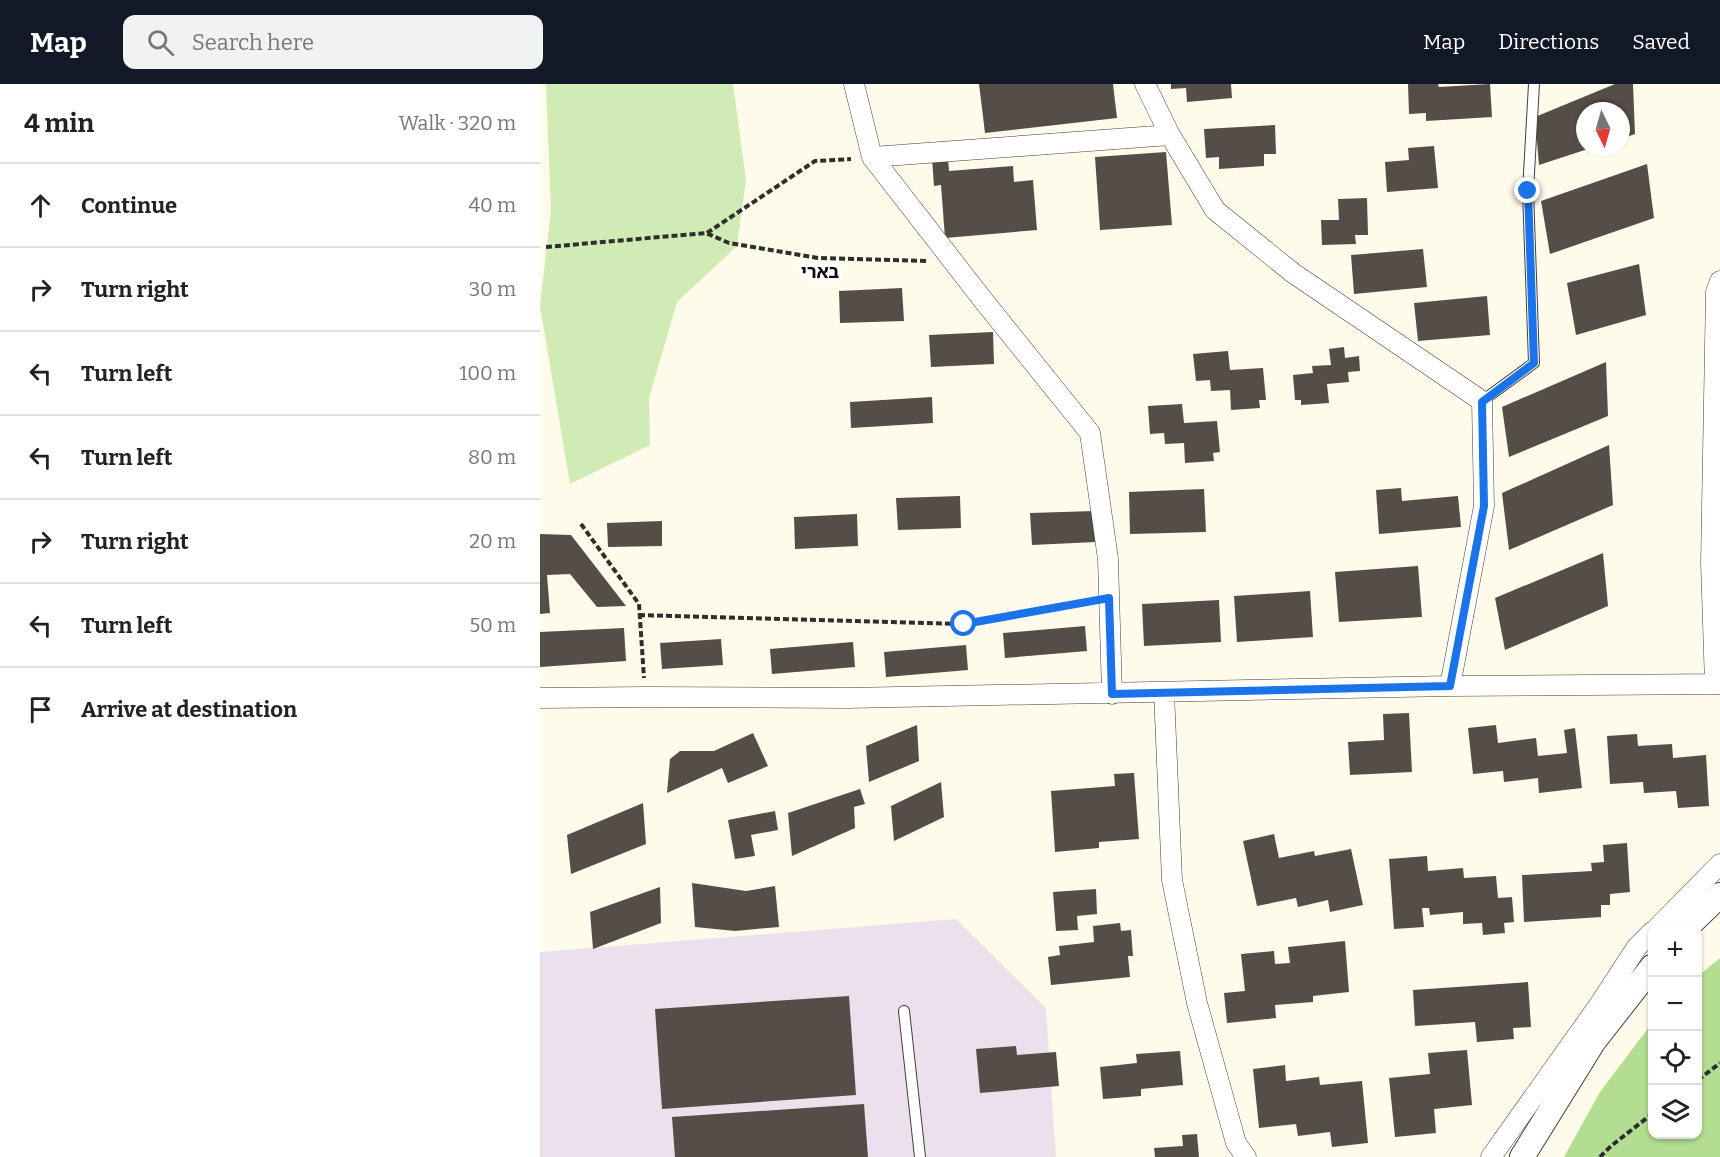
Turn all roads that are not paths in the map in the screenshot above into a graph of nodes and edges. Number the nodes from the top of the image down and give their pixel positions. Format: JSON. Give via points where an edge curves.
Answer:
{"nodes":[{"id":1,"x":854,"y":84,"type":"edge"},
{"id":2,"x":1145,"y":84,"type":"edge"},
{"id":3,"x":1534,"y":84,"type":"edge"},
{"id":4,"x":1170,"y":135,"type":"junction"},
{"id":5,"x":872,"y":158,"type":"junction"},
{"id":6,"x":1720,"y":281,"type":"edge"},
{"id":7,"x":1482,"y":402,"type":"junction"},
{"id":8,"x":1718,"y":684,"type":"edge"},
{"id":9,"x":1450,"y":686,"type":"junction"},
{"id":10,"x":1164,"y":692,"type":"junction"},
{"id":11,"x":1112,"y":694,"type":"junction"},
{"id":12,"x":540,"y":699,"type":"edge"},
{"id":13,"x":1720,"y":864,"type":"edge"},
{"id":14,"x":1720,"y":895,"type":"edge"},
{"id":15,"x":1661,"y":923,"type":"edge"},
{"id":16,"x":1690,"y":923,"type":"edge"},
{"id":17,"x":1648,"y":937,"type":"edge"},
{"id":18,"x":1648,"y":973,"type":"edge"},
{"id":19,"x":904,"y":1011,"type":"dead end"},
{"id":20,"x":920,"y":1157,"type":"edge"},
{"id":21,"x":1245,"y":1157,"type":"edge"},
{"id":22,"x":1491,"y":1157,"type":"edge"},
{"id":23,"x":1522,"y":1157,"type":"edge"}],
"edges":[{"from":1,"to":5,"type":"street"},
{"from":2,"to":4,"type":"street"},
{"from":3,"to":7,"type":"lane","via":[[1528,191],[1534,363]]},
{"from":4,"to":5,"type":"street"},
{"from":4,"to":7,"type":"street","via":[[1215,210],[1293,273]]},
{"from":5,"to":11,"type":"street","via":[[1090,434],[1108,559]]},
{"from":6,"to":8,"type":"street","via":[[1716,292],[1711,552]]},
{"from":7,"to":9,"type":"street","via":[[1484,506]]},
{"from":8,"to":9,"type":"street"},
{"from":9,"to":10,"type":"street"},
{"from":10,"to":11,"type":"street"},
{"from":10,"to":21,"type":"street","via":[[1172,880],[1197,1003],[1236,1143]]},
{"from":11,"to":12,"type":"street"},
{"from":13,"to":15,"type":"street"},
{"from":14,"to":16,"type":"street"},
{"from":17,"to":22,"type":"street"},
{"from":18,"to":23,"type":"street","via":[[1594,1041]]},
{"from":19,"to":20,"type":"lane"}]}
